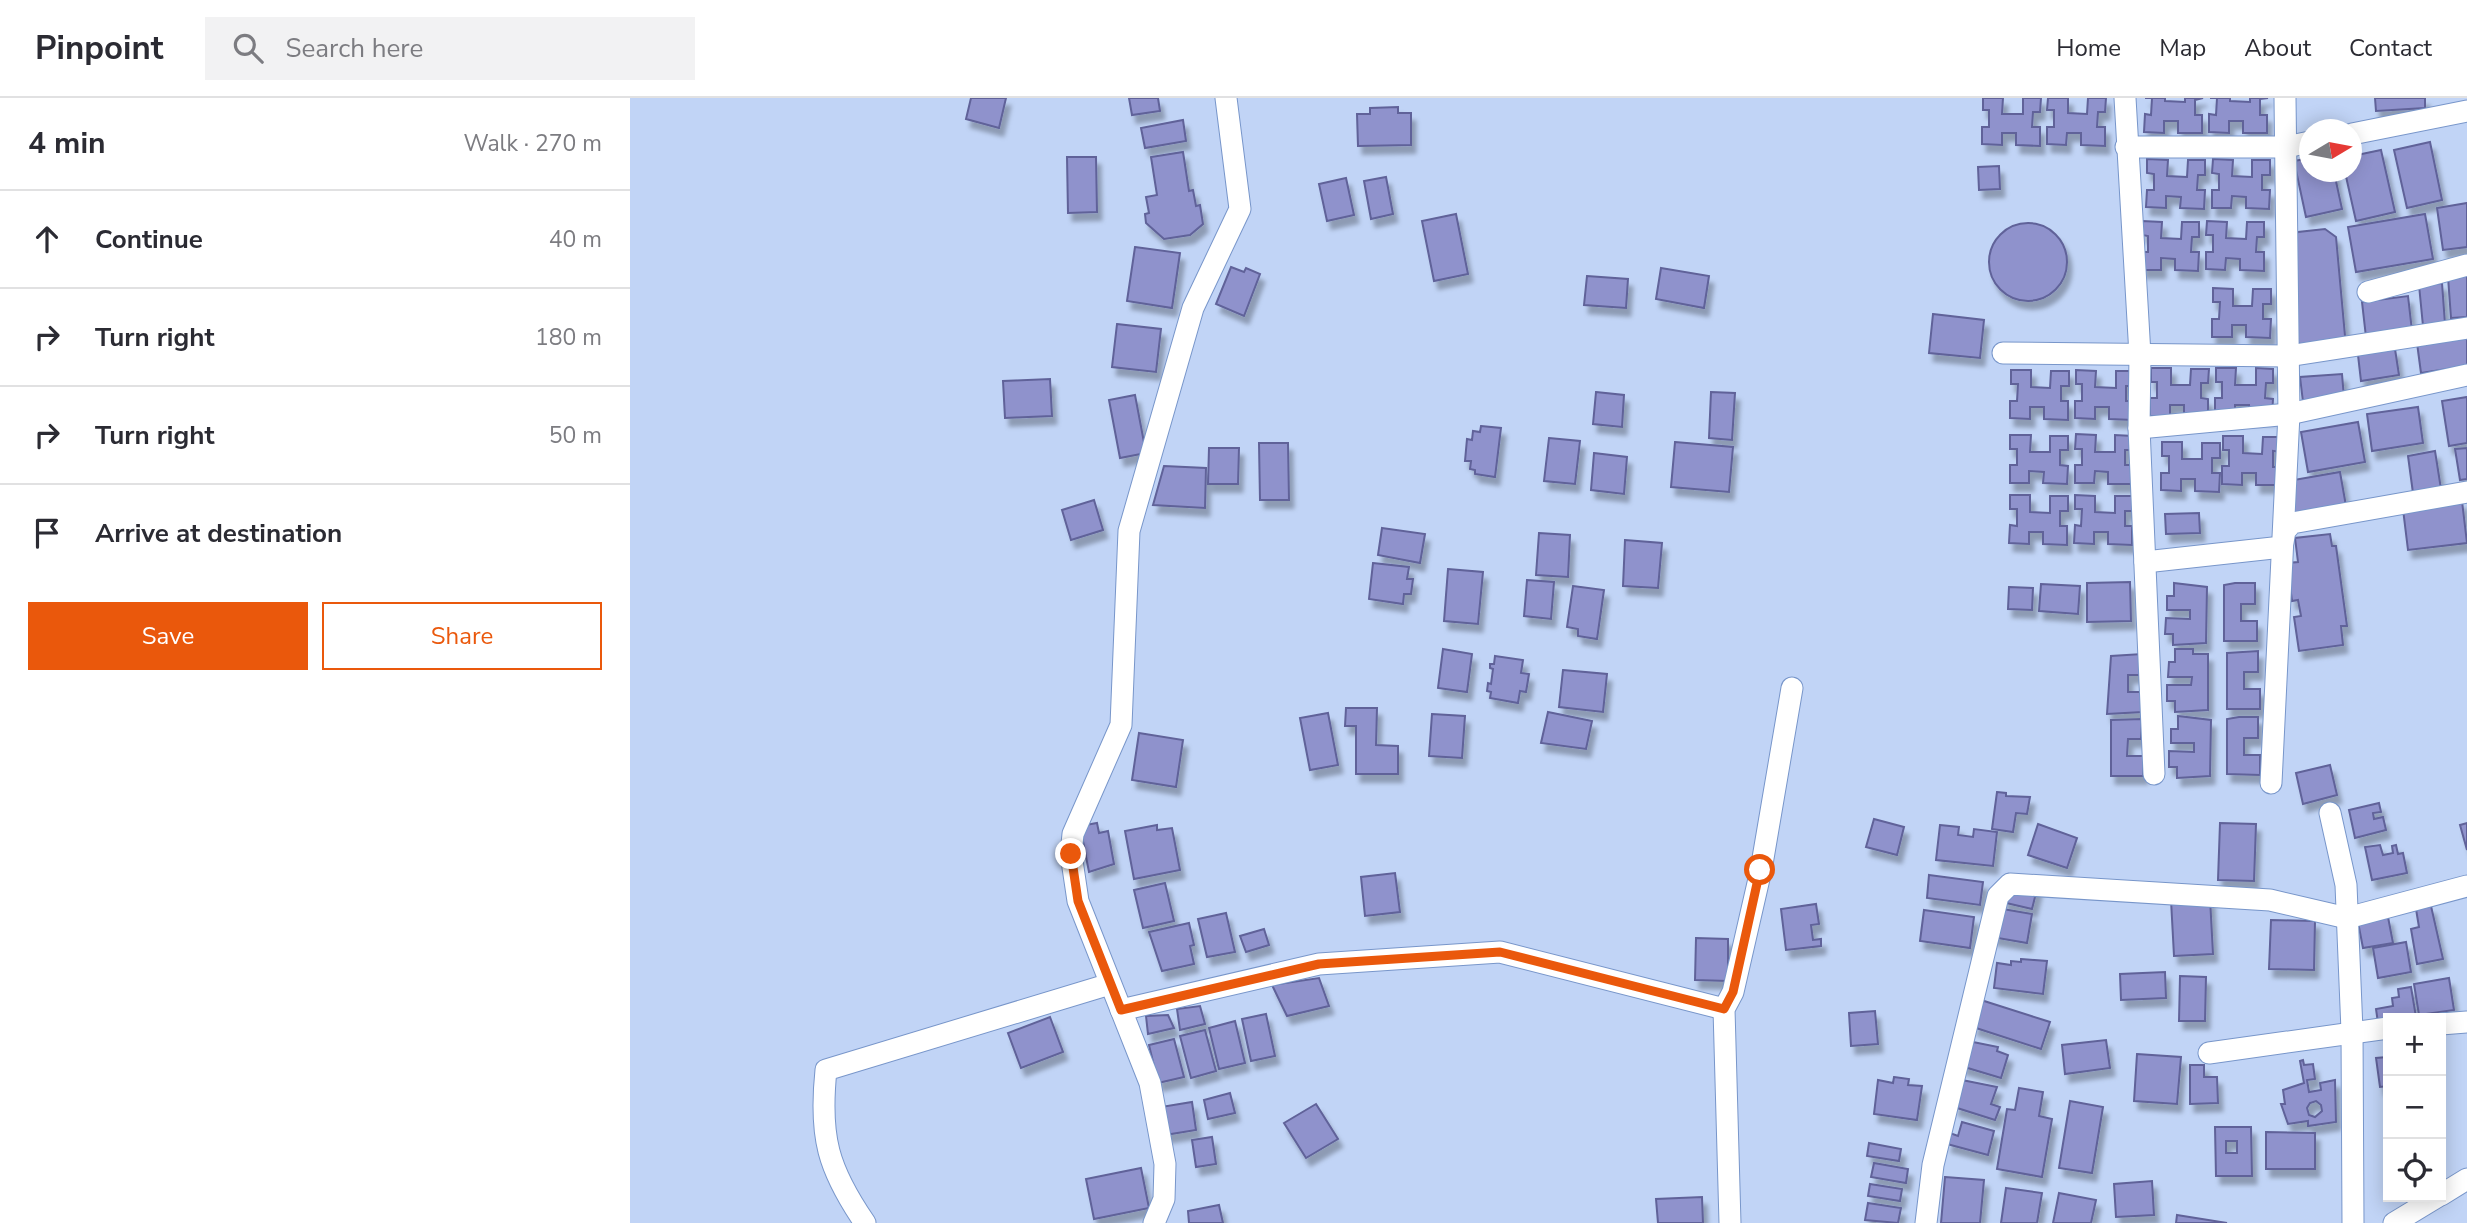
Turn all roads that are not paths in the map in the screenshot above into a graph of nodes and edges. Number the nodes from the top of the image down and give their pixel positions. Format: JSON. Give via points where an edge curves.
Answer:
{"nodes":[{"id":1,"x":1226,"y":98,"type":"edge"},
{"id":2,"x":2125,"y":98,"type":"edge"},
{"id":3,"x":2285,"y":98,"type":"edge"},
{"id":4,"x":2467,"y":111,"type":"edge"},
{"id":5,"x":2362,"y":132,"type":"edge"},
{"id":6,"x":2299,"y":144,"type":"edge"},
{"id":7,"x":2126,"y":147,"type":"junction"},
{"id":8,"x":2286,"y":147,"type":"junction"},
{"id":9,"x":2467,"y":265,"type":"edge"},
{"id":10,"x":2368,"y":292,"type":"dead end"},
{"id":11,"x":2467,"y":328,"type":"edge"},
{"id":12,"x":2003,"y":354,"type":"dead end"},
{"id":13,"x":2140,"y":355,"type":"junction"},
{"id":14,"x":2288,"y":356,"type":"junction"},
{"id":15,"x":2467,"y":375,"type":"edge"},
{"id":16,"x":2289,"y":414,"type":"junction"},
{"id":17,"x":2139,"y":428,"type":"junction"},
{"id":18,"x":2467,"y":492,"type":"edge"},
{"id":19,"x":2282,"y":547,"type":"junction"},
{"id":20,"x":2145,"y":562,"type":"junction"},
{"id":21,"x":1792,"y":688,"type":"dead end"},
{"id":22,"x":2154,"y":774,"type":"dead end"},
{"id":23,"x":2271,"y":783,"type":"dead end"},
{"id":24,"x":2330,"y":813,"type":"dead end"},
{"id":25,"x":2467,"y":886,"type":"edge"},
{"id":26,"x":2347,"y":918,"type":"junction"},
{"id":27,"x":1110,"y":984,"type":"junction"},
{"id":28,"x":1724,"y":1009,"type":"junction"},
{"id":29,"x":1121,"y":1010,"type":"junction"},
{"id":30,"x":2467,"y":1022,"type":"edge"},
{"id":31,"x":2446,"y":1024,"type":"edge"},
{"id":32,"x":2383,"y":1028,"type":"edge"},
{"id":33,"x":2352,"y":1031,"type":"junction"},
{"id":34,"x":2208,"y":1053,"type":"dead end"},
{"id":35,"x":2467,"y":1179,"type":"edge"},
{"id":36,"x":2446,"y":1192,"type":"edge"},
{"id":37,"x":2429,"y":1202,"type":"edge"},
{"id":38,"x":865,"y":1223,"type":"edge"},
{"id":39,"x":1154,"y":1223,"type":"edge"},
{"id":40,"x":1730,"y":1223,"type":"edge"},
{"id":41,"x":1926,"y":1223,"type":"edge"},
{"id":42,"x":2353,"y":1223,"type":"edge"},
{"id":43,"x":2394,"y":1223,"type":"edge"}],
"edges":[{"from":1,"to":27,"type":"street","via":[[1240,209],[1193,308],[1129,531],[1121,725],[1073,834],[1078,901]]},
{"from":2,"to":7,"type":"street"},
{"from":3,"to":8,"type":"street"},
{"from":4,"to":5,"type":"street"},
{"from":6,"to":8,"type":"street"},
{"from":7,"to":8,"type":"street"},
{"from":7,"to":13,"type":"street"},
{"from":8,"to":14,"type":"street"},
{"from":9,"to":10,"type":"street"},
{"from":11,"to":14,"type":"street"},
{"from":12,"to":13,"type":"street"},
{"from":13,"to":14,"type":"street"},
{"from":13,"to":17,"type":"street"},
{"from":14,"to":16,"type":"street"},
{"from":15,"to":16,"type":"street"},
{"from":16,"to":17,"type":"street"},
{"from":16,"to":19,"type":"street"},
{"from":17,"to":20,"type":"street"},
{"from":18,"to":19,"type":"street","via":[[2292,523]]},
{"from":19,"to":20,"type":"street"},
{"from":19,"to":23,"type":"street"},
{"from":20,"to":22,"type":"street"},
{"from":21,"to":28,"type":"street","via":[[1760,870],[1733,992]]},
{"from":24,"to":26,"type":"street","via":[[2346,885]]},
{"from":25,"to":26,"type":"street"},
{"from":26,"to":33,"type":"street"},
{"from":26,"to":41,"type":"street","via":[[2270,900],[2010,884],[1998,896],[1933,1165]]},
{"from":27,"to":29,"type":"street"},
{"from":27,"to":38,"type":"street","via":[[825,1070],[828,1154],[840,1186]]},
{"from":28,"to":29,"type":"street","via":[[1500,952],[1319,964]]},
{"from":28,"to":40,"type":"street"},
{"from":29,"to":39,"type":"street","via":[[1150,1083],[1165,1164],[1164,1199]]},
{"from":30,"to":31,"type":"street"},
{"from":32,"to":33,"type":"street"},
{"from":33,"to":34,"type":"street"},
{"from":33,"to":42,"type":"street"},
{"from":35,"to":36,"type":"street"},
{"from":37,"to":43,"type":"street"}]}
